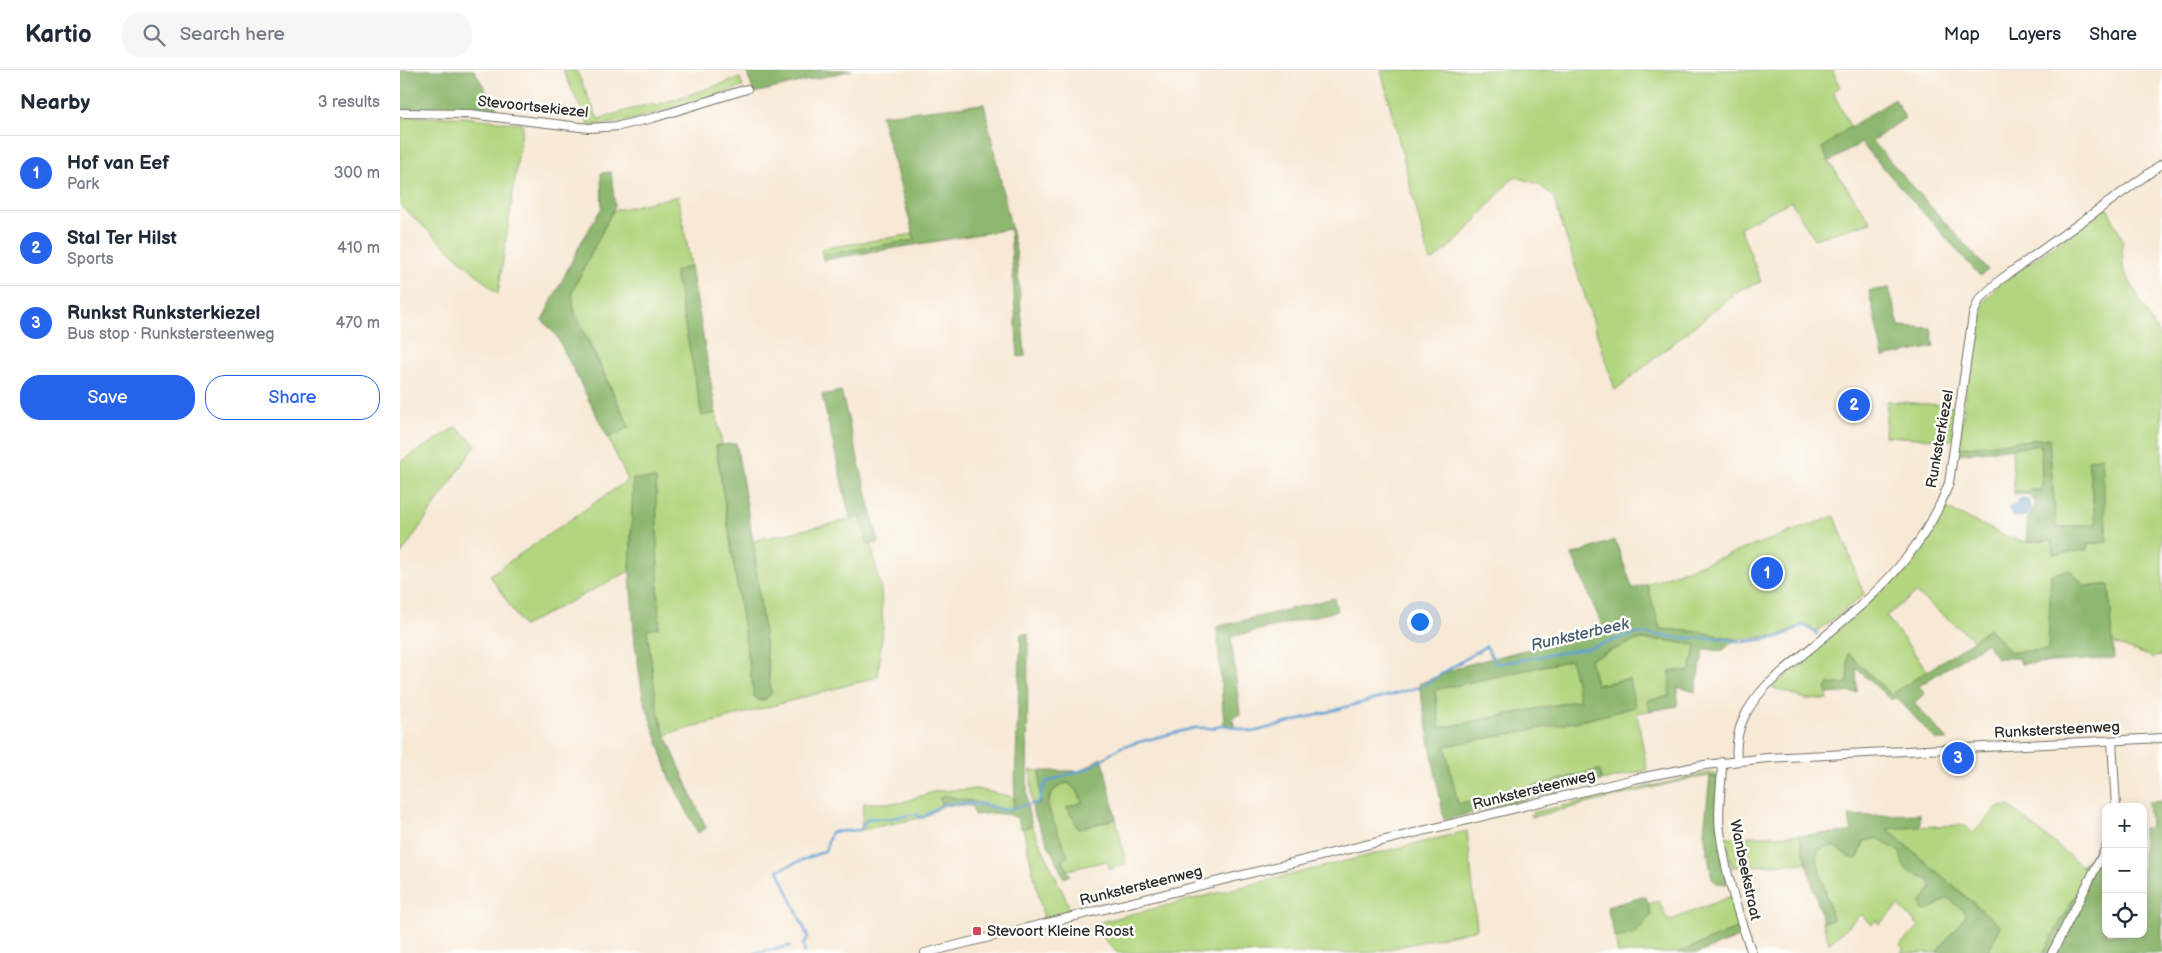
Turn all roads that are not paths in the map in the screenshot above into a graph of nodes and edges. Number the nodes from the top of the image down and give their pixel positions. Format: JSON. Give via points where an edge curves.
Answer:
{"nodes":[{"id":1,"x":747,"y":89,"type":"dead end"},
{"id":2,"x":400,"y":113,"type":"edge"},
{"id":3,"x":2162,"y":164,"type":"edge"},
{"id":4,"x":2162,"y":738,"type":"edge"},
{"id":5,"x":2112,"y":741,"type":"junction"},
{"id":6,"x":1737,"y":760,"type":"junction"},
{"id":7,"x":1722,"y":762,"type":"junction"},
{"id":8,"x":2116,"y":803,"type":"edge"},
{"id":9,"x":2102,"y":856,"type":"edge"},
{"id":10,"x":926,"y":953,"type":"edge"},
{"id":11,"x":1752,"y":953,"type":"edge"},
{"id":12,"x":2052,"y":953,"type":"edge"}],
"edges":[{"from":1,"to":2,"type":"street","name":"Stevoortsekiezel","via":[[620,126],[589,128],[470,114]]},
{"from":3,"to":6,"type":"street","name":"Runksterkiezel","via":[[2000,280],[1979,300],[1968,340],[1949,483],[1941,504],[1899,570],[1754,699],[1738,730],[1735,743]]},
{"from":4,"to":5,"type":"street","name":"Runkstersteenweg"},
{"from":5,"to":6,"type":"street","name":"Runkstersteenweg"},
{"from":5,"to":8,"type":"street"},
{"from":6,"to":7,"type":"street","name":"Runkstersteenweg"},
{"from":7,"to":10,"type":"street","name":"Runkstersteenweg","via":[[1634,779]]},
{"from":7,"to":11,"type":"street","name":"Wanbeekstraat","via":[[1720,830]]},
{"from":9,"to":12,"type":"street"}]}
